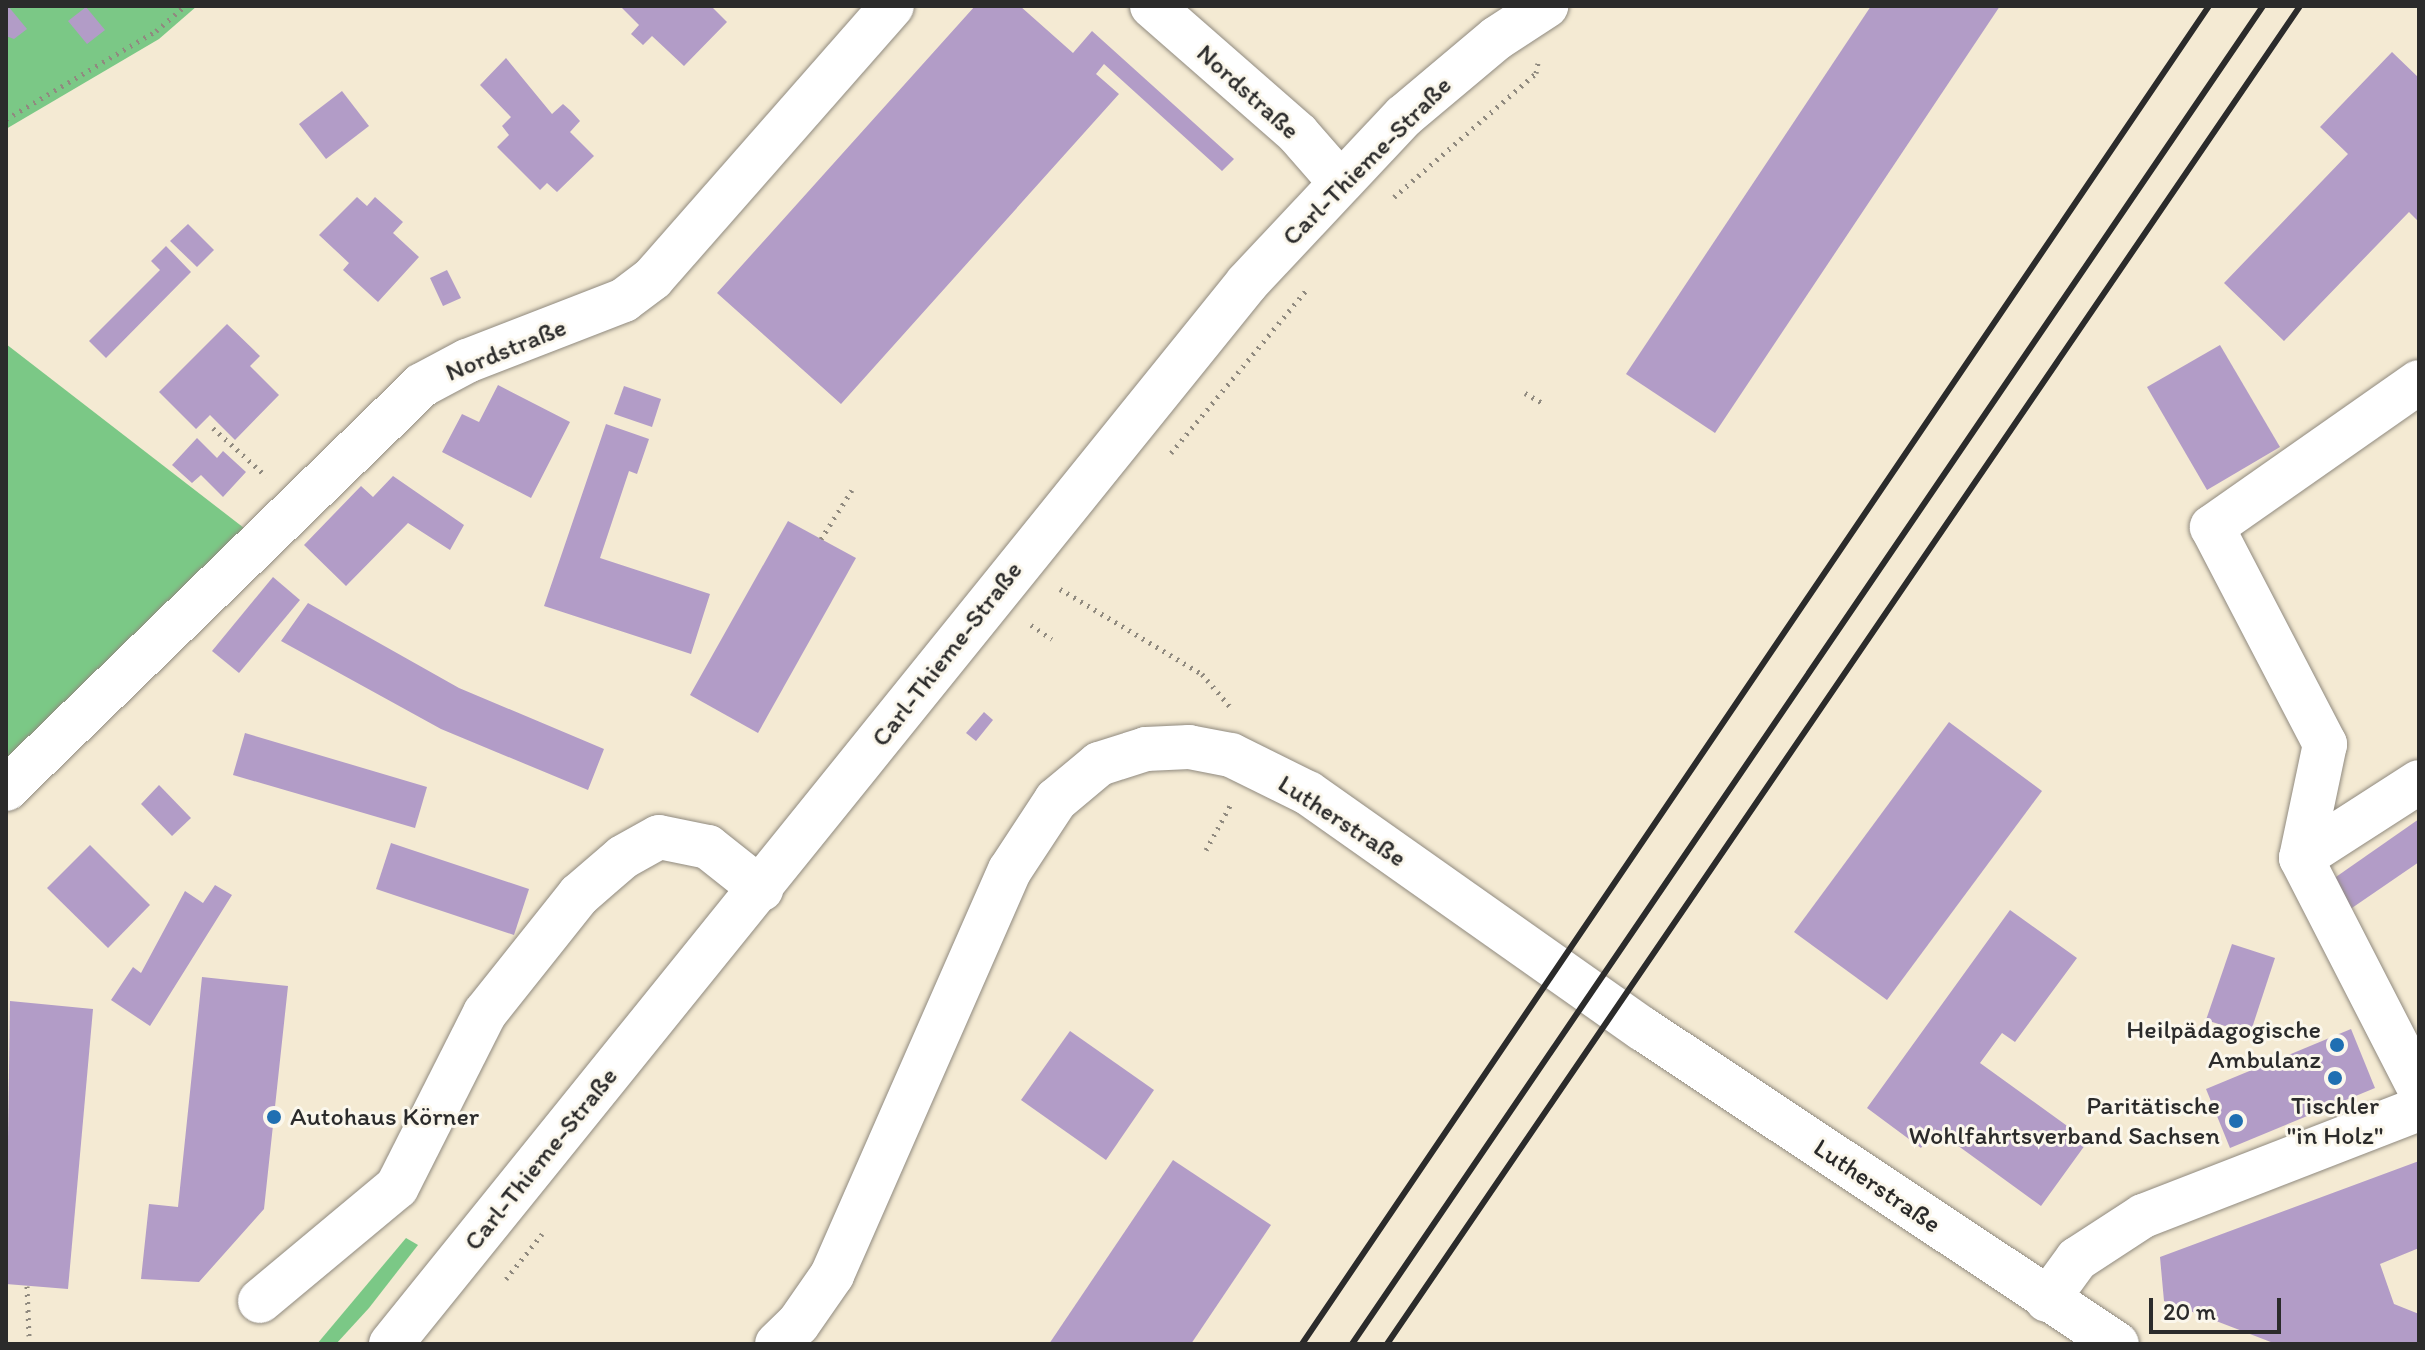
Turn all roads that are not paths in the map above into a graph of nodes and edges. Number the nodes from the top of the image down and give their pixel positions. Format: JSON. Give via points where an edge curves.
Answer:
{"nodes":[{"id":1,"x":892,"y":6,"type":"edge"},
{"id":2,"x":1152,"y":6,"type":"edge"},
{"id":3,"x":1546,"y":6,"type":"edge"},
{"id":4,"x":1340,"y":182,"type":"junction"},
{"id":5,"x":2419,"y":382,"type":"edge"},
{"id":6,"x":2419,"y":782,"type":"edge"},
{"id":7,"x":6,"y":789,"type":"edge"},
{"id":8,"x":2301,"y":858,"type":"junction"},
{"id":9,"x":761,"y":889,"type":"junction"},
{"id":10,"x":2419,"y":1088,"type":"edge"},
{"id":11,"x":2419,"y":1109,"type":"edge"},
{"id":12,"x":2047,"y":1300,"type":"junction"},
{"id":13,"x":260,"y":1301,"type":"dead end"},
{"id":14,"x":393,"y":1343,"type":"edge"},
{"id":15,"x":777,"y":1344,"type":"edge"},
{"id":16,"x":2117,"y":1344,"type":"edge"}],
"edges":[{"from":1,"to":7,"type":"main road","name":"Nordstraße","via":[[653,278],[624,300],[467,361],[422,385]]},
{"from":2,"to":4,"type":"main road","name":"Nordstraße","via":[[1298,134]]},
{"from":3,"to":4,"type":"main road","name":"Carl-Thieme-Straße","via":[[1497,38],[1404,116]]},
{"from":4,"to":9,"type":"main road","name":"Carl-Thieme-Straße","via":[[1247,283],[1016,564]]},
{"from":5,"to":8,"type":"main road","via":[[2212,527],[2325,744]]},
{"from":6,"to":8,"type":"main road"},
{"from":8,"to":10,"type":"main road"},
{"from":9,"to":13,"type":"main road","via":[[708,847],[659,837],[623,857],[579,895],[485,1013],[397,1187]]},
{"from":9,"to":14,"type":"main road","name":"Carl-Thieme-Straße"},
{"from":11,"to":12,"type":"main road","via":[[2154,1211],[2104,1237],[2077,1259]]},
{"from":12,"to":15,"type":"main road","name":"Lutherstraße","via":[[1643,1029],[1308,793],[1231,755],[1189,747],[1146,749],[1099,764],[1056,800],[1010,870],[832,1275]]},
{"from":12,"to":16,"type":"main road","name":"Lutherstraße"}]}
